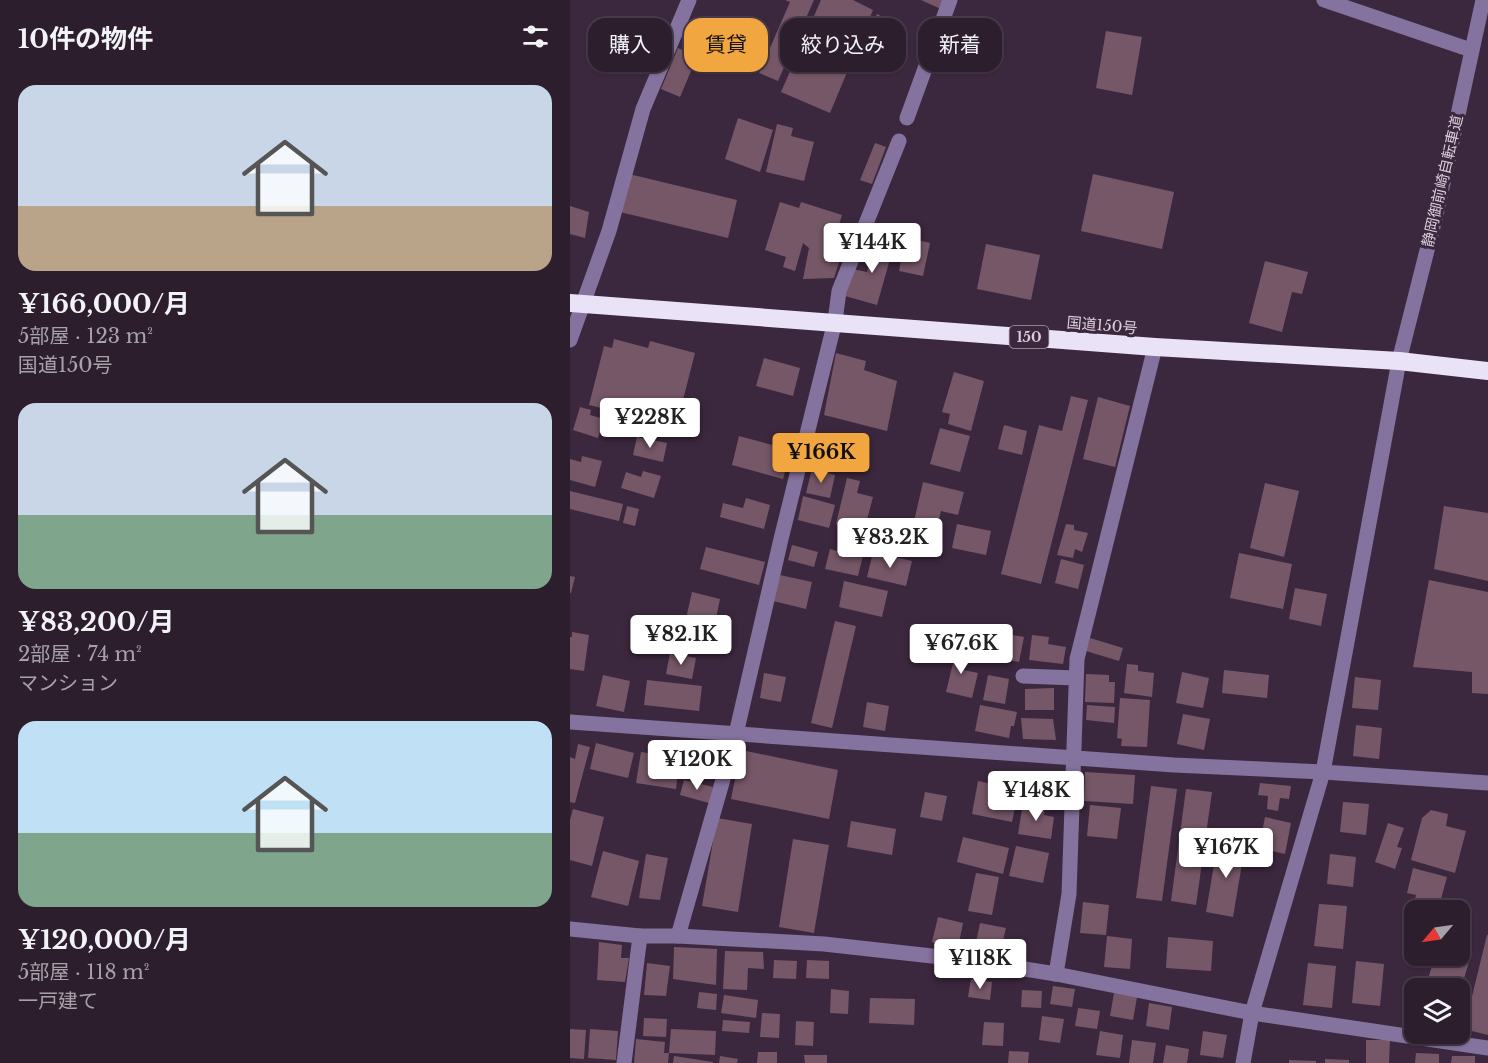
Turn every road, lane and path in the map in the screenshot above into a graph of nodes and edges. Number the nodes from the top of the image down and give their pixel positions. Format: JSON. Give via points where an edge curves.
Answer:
{"nodes":[{"id":1,"x":689,"y":0,"type":"edge"},
{"id":2,"x":950,"y":0,"type":"edge"},
{"id":3,"x":1324,"y":0,"type":"edge"},
{"id":4,"x":1483,"y":0,"type":"edge"},
{"id":5,"x":1471,"y":50,"type":"junction"},
{"id":6,"x":907,"y":118,"type":"dead end"},
{"id":7,"x":899,"y":141,"type":"dead end"},
{"id":8,"x":576,"y":303,"type":"edge"},
{"id":9,"x":835,"y":321,"type":"junction"},
{"id":10,"x":570,"y":340,"type":"edge"},
{"id":11,"x":1155,"y":347,"type":"junction"},
{"id":12,"x":1399,"y":361,"type":"junction"},
{"id":13,"x":1488,"y":371,"type":"edge"},
{"id":14,"x":1023,"y":676,"type":"dead end"},
{"id":15,"x":1076,"y":678,"type":"junction"},
{"id":16,"x":570,"y":722,"type":"edge"},
{"id":17,"x":736,"y":734,"type":"junction"},
{"id":18,"x":1074,"y":759,"type":"junction"},
{"id":19,"x":1323,"y":772,"type":"junction"},
{"id":20,"x":1488,"y":783,"type":"edge"},
{"id":21,"x":570,"y":929,"type":"edge"},
{"id":22,"x":640,"y":936,"type":"junction"},
{"id":23,"x":678,"y":936,"type":"junction"},
{"id":24,"x":1056,"y":974,"type":"junction"},
{"id":25,"x":1252,"y":1013,"type":"junction"},
{"id":26,"x":1488,"y":1048,"type":"edge"},
{"id":27,"x":624,"y":1063,"type":"edge"},
{"id":28,"x":1243,"y":1063,"type":"edge"}],
"edges":[{"from":1,"to":8,"type":"street","via":[[643,109],[609,231]]},
{"from":2,"to":6,"type":"street"},
{"from":3,"to":5,"type":"street"},
{"from":4,"to":5,"type":"street","name":"静岡御前崎自転車道"},
{"from":5,"to":12,"type":"street","name":"静岡御前崎自転車道","via":[[1437,211]]},
{"from":7,"to":9,"type":"street","via":[[839,291]]},
{"from":8,"to":9,"type":"highway","name":"国道150号","number":"150"},
{"from":8,"to":10,"type":"street"},
{"from":9,"to":11,"type":"highway","name":"国道150号","number":"150"},
{"from":9,"to":17,"type":"street"},
{"from":11,"to":12,"type":"highway","name":"国道150号","number":"150"},
{"from":11,"to":15,"type":"street","via":[[1077,659]]},
{"from":12,"to":13,"type":"highway","name":"国道150号","number":"150"},
{"from":12,"to":19,"type":"street","name":"静岡御前崎自転車道"},
{"from":14,"to":15,"type":"street"},
{"from":15,"to":18,"type":"street"},
{"from":16,"to":17,"type":"street"},
{"from":17,"to":18,"type":"street"},
{"from":17,"to":23,"type":"street"},
{"from":18,"to":19,"type":"street"},
{"from":18,"to":24,"type":"street","via":[[1069,894]]},
{"from":19,"to":20,"type":"street"},
{"from":19,"to":25,"type":"street","name":"静岡御前崎自転車道"},
{"from":21,"to":22,"type":"street"},
{"from":22,"to":23,"type":"street"},
{"from":22,"to":27,"type":"street"},
{"from":23,"to":24,"type":"street","via":[[824,944]]},
{"from":24,"to":25,"type":"street"},
{"from":25,"to":26,"type":"street"},
{"from":25,"to":28,"type":"street","name":"静岡御前崎自転車道"}]}
